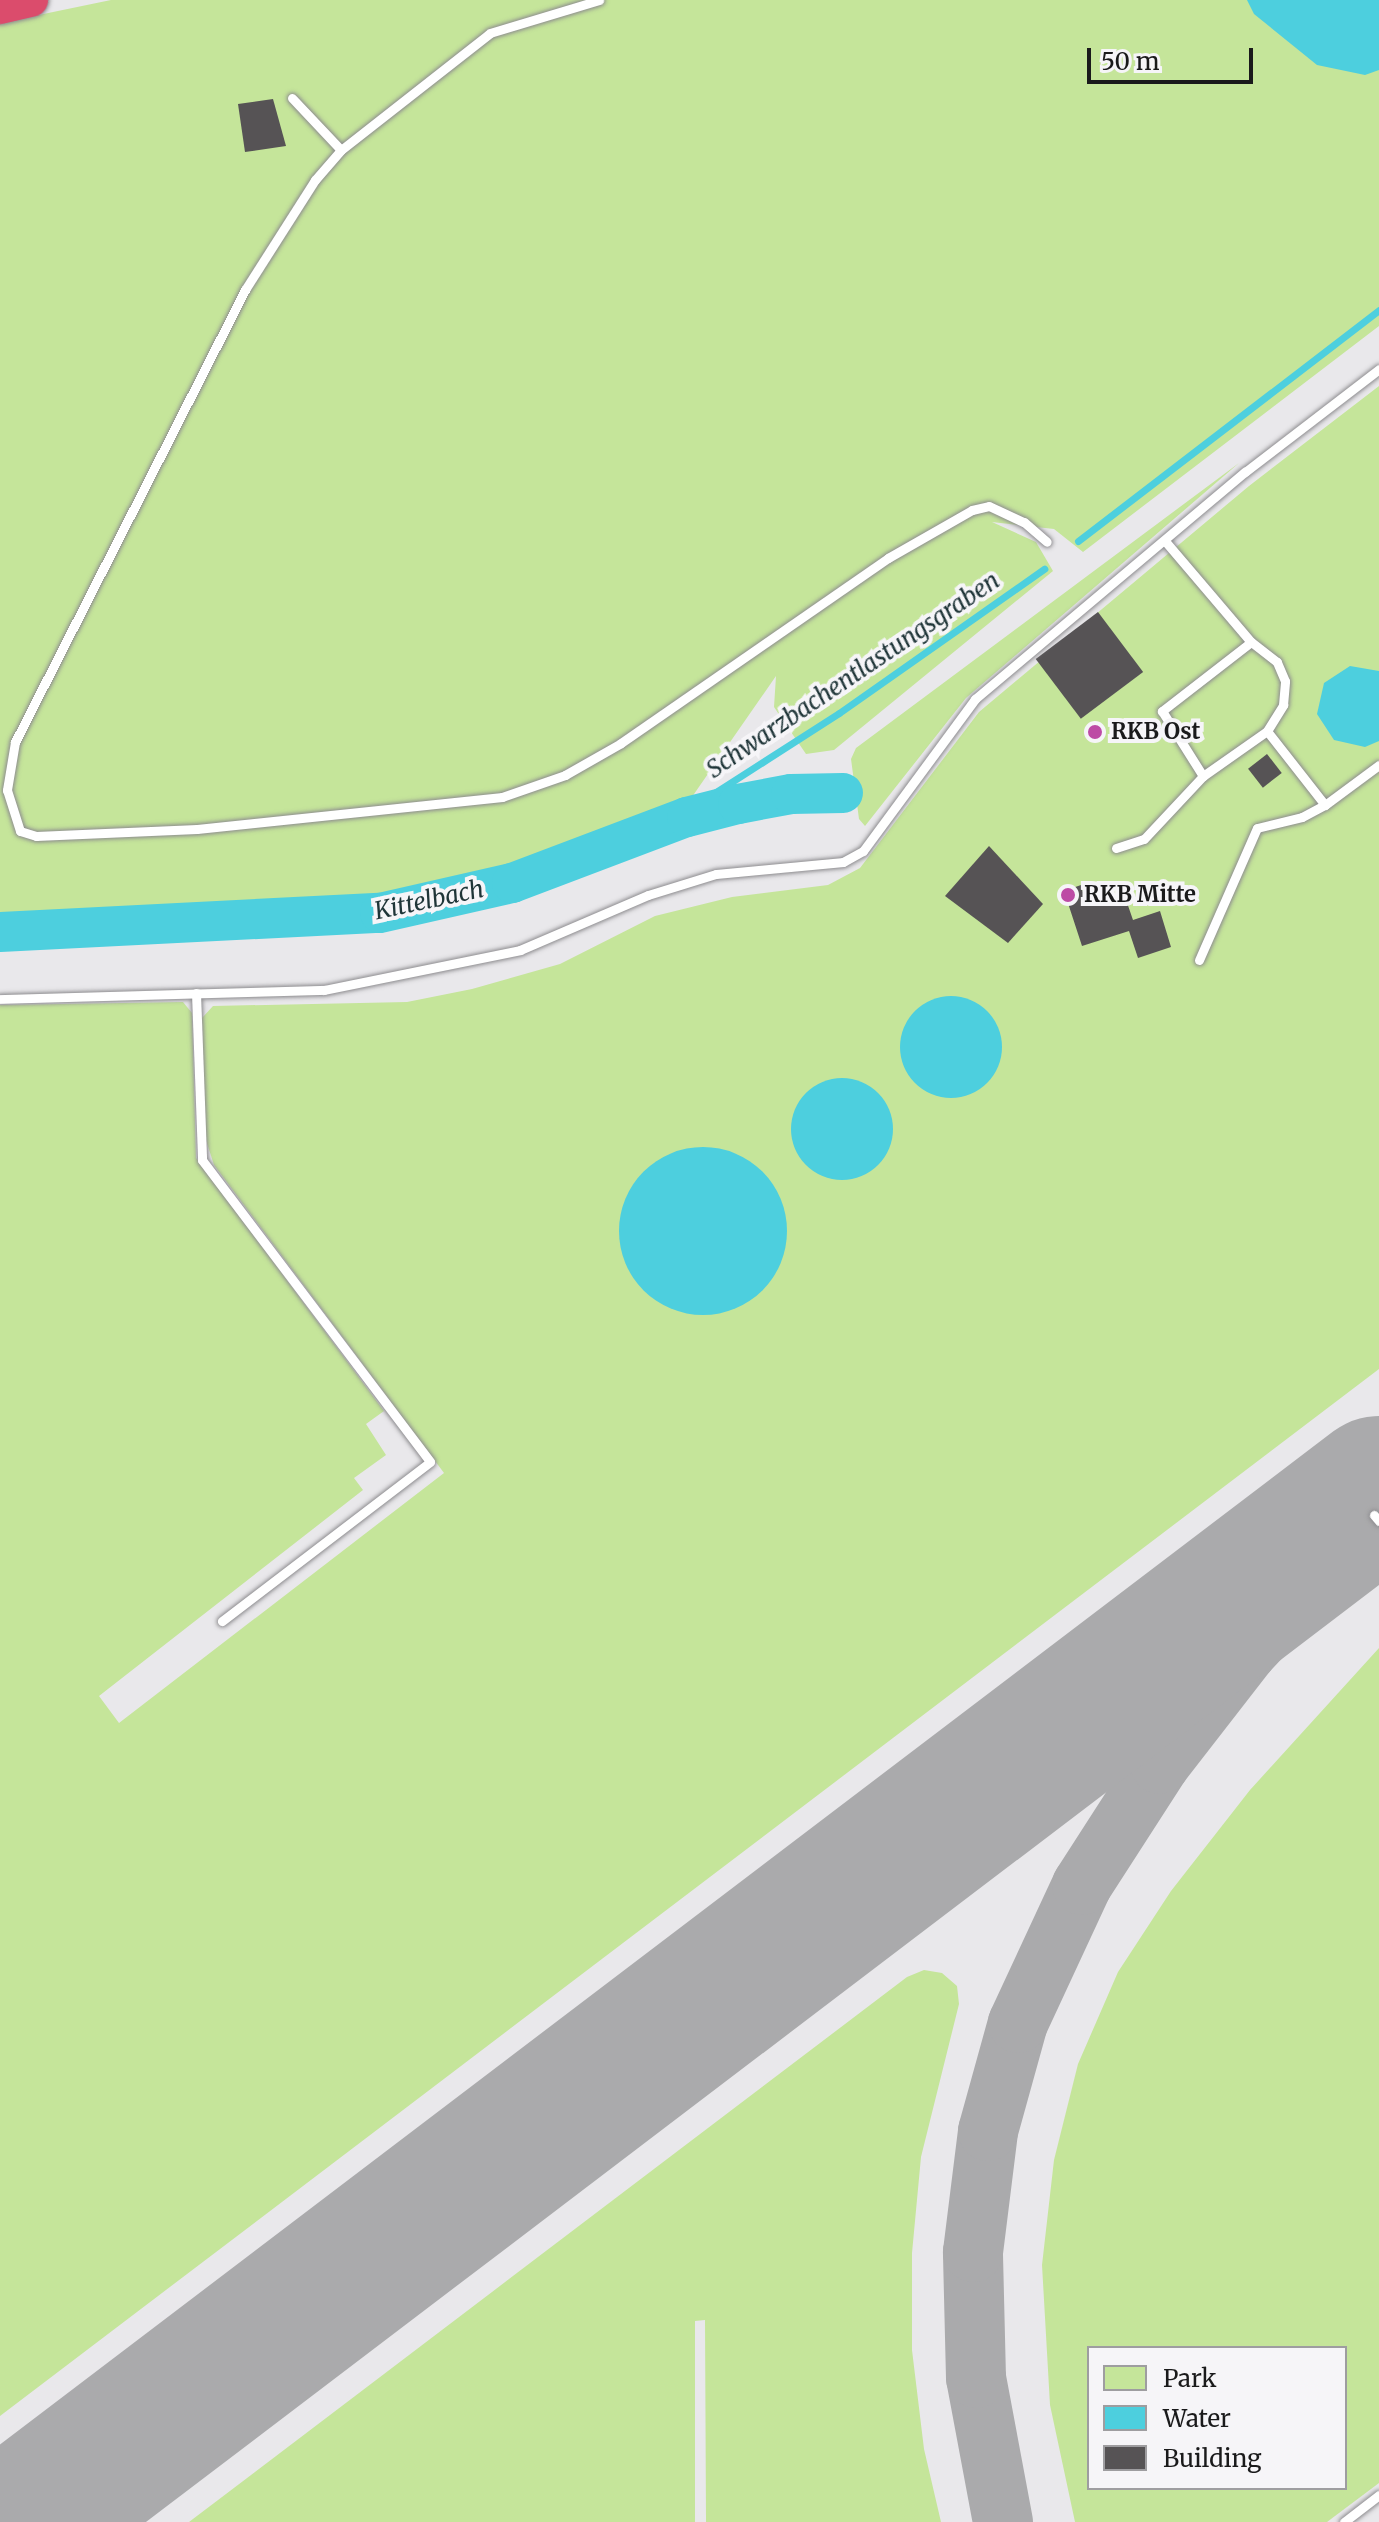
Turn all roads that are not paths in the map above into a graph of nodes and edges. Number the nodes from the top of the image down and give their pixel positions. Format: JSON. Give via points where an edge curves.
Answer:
{"nodes":[{"id":1,"x":31,"y":0,"type":"edge"},
{"id":2,"x":599,"y":0,"type":"edge"},
{"id":3,"x":0,"y":7,"type":"edge"},
{"id":4,"x":292,"y":98,"type":"dead end"},
{"id":5,"x":341,"y":150,"type":"junction"},
{"id":6,"x":1379,"y":369,"type":"edge"},
{"id":7,"x":1165,"y":541,"type":"junction"},
{"id":8,"x":1047,"y":542,"type":"dead end"},
{"id":9,"x":1251,"y":642,"type":"junction"},
{"id":10,"x":1267,"y":731,"type":"junction"},
{"id":11,"x":1379,"y":765,"type":"edge"},
{"id":12,"x":1203,"y":776,"type":"junction"},
{"id":13,"x":1325,"y":805,"type":"junction"},
{"id":14,"x":1116,"y":848,"type":"dead end"},
{"id":15,"x":1199,"y":960,"type":"dead end"},
{"id":16,"x":196,"y":993,"type":"junction"},
{"id":17,"x":0,"y":999,"type":"edge"},
{"id":18,"x":222,"y":1621,"type":"dead end"},
{"id":19,"x":1379,"y":2495,"type":"edge"},
{"id":20,"x":1344,"y":2522,"type":"edge"}],
"edges":[{"from":1,"to":3,"type":"highway"},
{"from":2,"to":5,"type":"lane","via":[[490,33]]},
{"from":4,"to":5,"type":"lane"},
{"from":5,"to":8,"type":"lane","via":[[315,180],[245,290],[15,742],[7,790],[20,831],[36,836],[197,829],[502,797],[565,775],[621,743],[888,558],[972,510],[989,506],[1024,522]]},
{"from":6,"to":7,"type":"lane"},
{"from":7,"to":9,"type":"lane"},
{"from":7,"to":16,"type":"lane","via":[[975,699],[863,851],[843,862],[716,874],[648,895],[520,950],[375,980],[324,990]]},
{"from":9,"to":10,"type":"lane","via":[[1270,653],[1285,681],[1283,705]]},
{"from":9,"to":12,"type":"lane","via":[[1162,711]]},
{"from":10,"to":12,"type":"lane"},
{"from":10,"to":13,"type":"lane"},
{"from":11,"to":13,"type":"lane"},
{"from":12,"to":14,"type":"lane","via":[[1144,839]]},
{"from":13,"to":15,"type":"lane","via":[[1257,828]]},
{"from":16,"to":17,"type":"lane"},
{"from":16,"to":18,"type":"lane","via":[[202,1160],[430,1462]]},
{"from":19,"to":20,"type":"lane"}]}
